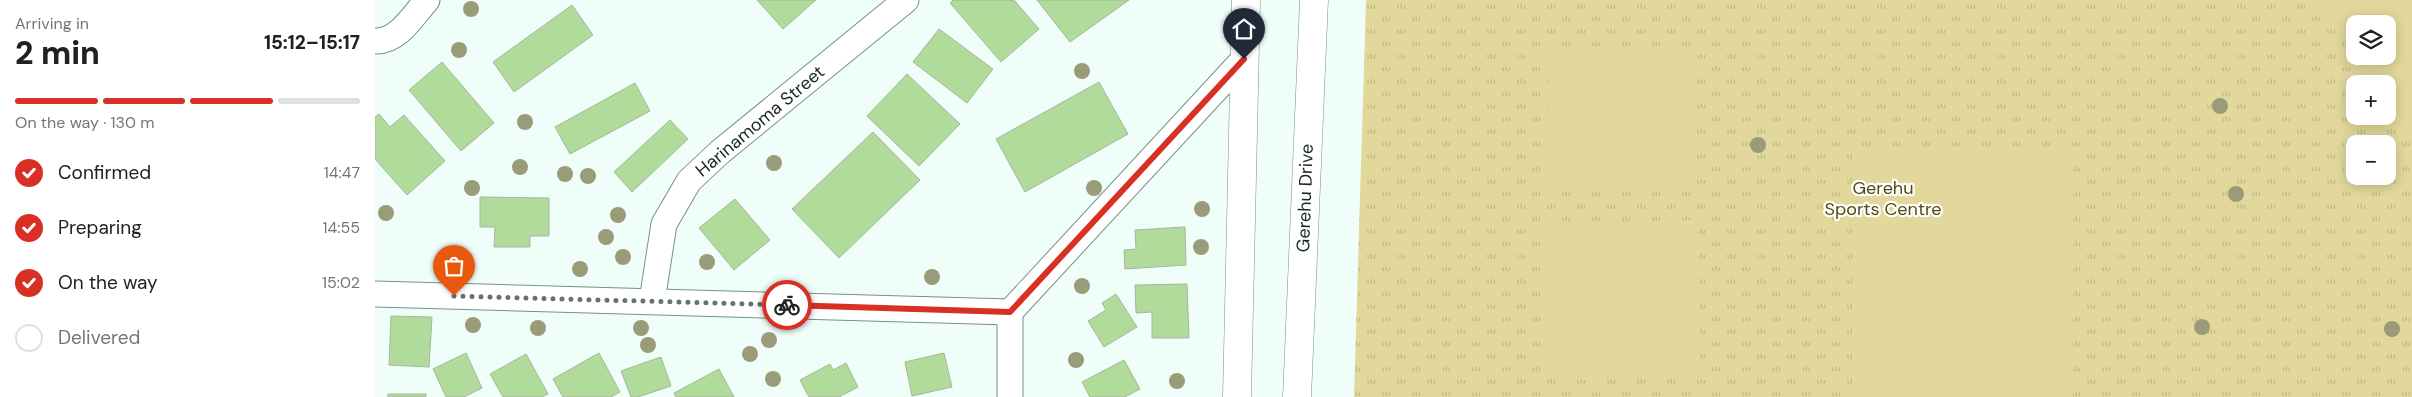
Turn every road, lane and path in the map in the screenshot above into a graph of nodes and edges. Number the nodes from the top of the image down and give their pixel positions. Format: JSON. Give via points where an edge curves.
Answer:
{"nodes":[{"id":1,"x":427,"y":0,"type":"edge"},
{"id":2,"x":906,"y":0,"type":"edge"},
{"id":3,"x":1246,"y":0,"type":"edge"},
{"id":4,"x":1314,"y":0,"type":"edge"},
{"id":5,"x":375,"y":41,"type":"edge"},
{"id":6,"x":1244,"y":59,"type":"junction"},
{"id":7,"x":375,"y":294,"type":"edge"},
{"id":8,"x":652,"y":301,"type":"junction"},
{"id":9,"x":1010,"y":312,"type":"junction"},
{"id":10,"x":1010,"y":397,"type":"edge"},
{"id":11,"x":1237,"y":397,"type":"edge"},
{"id":12,"x":1297,"y":397,"type":"edge"}],
"edges":[{"from":1,"to":5,"type":"street","via":[[398,34],[391,39]]},
{"from":2,"to":8,"type":"street","name":"Harinamoma Street","via":[[720,152],[689,182],[664,224]]},
{"from":3,"to":6,"type":"street"},
{"from":4,"to":12,"type":"street","name":"Gerehu Drive"},
{"from":6,"to":9,"type":"street"},
{"from":6,"to":11,"type":"street"},
{"from":7,"to":8,"type":"street"},
{"from":8,"to":9,"type":"street"},
{"from":9,"to":10,"type":"street"}]}
